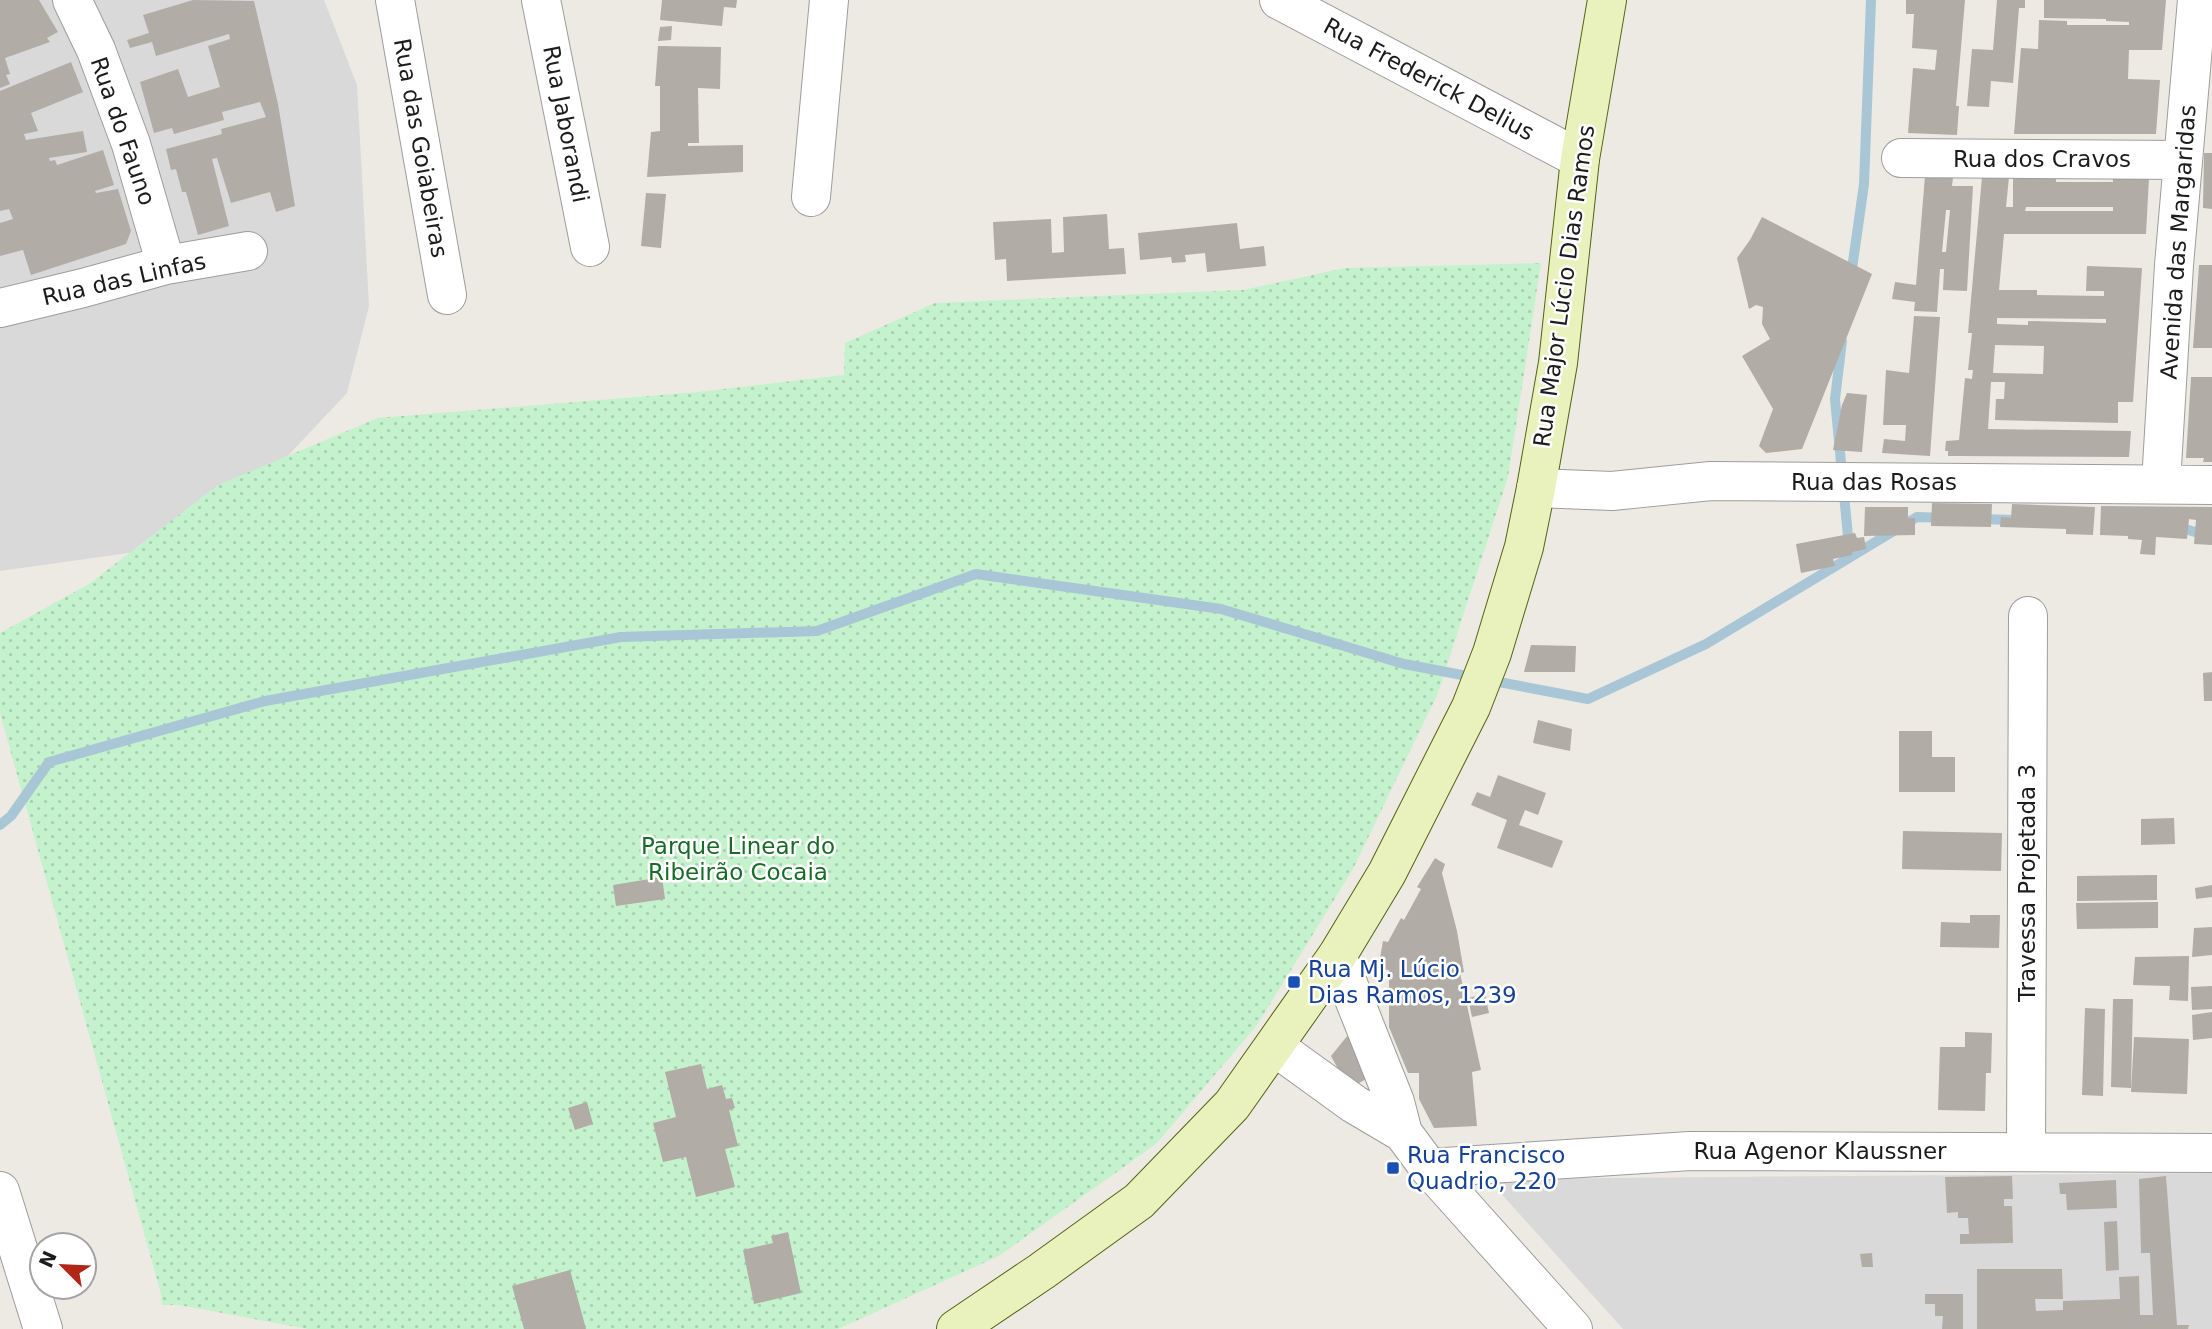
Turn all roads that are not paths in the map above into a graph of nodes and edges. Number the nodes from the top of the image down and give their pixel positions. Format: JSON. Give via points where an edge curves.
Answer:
{"nodes":[{"id":1,"x":72,"y":0,"type":"edge"},
{"id":2,"x":395,"y":0,"type":"edge"},
{"id":3,"x":541,"y":0,"type":"edge"},
{"id":4,"x":829,"y":0,"type":"edge"},
{"id":5,"x":1279,"y":0,"type":"edge"},
{"id":6,"x":1607,"y":0,"type":"edge"},
{"id":7,"x":2197,"y":0,"type":"edge"},
{"id":8,"x":1901,"y":158,"type":"dead end"},
{"id":9,"x":1580,"y":159,"type":"junction"},
{"id":10,"x":2183,"y":160,"type":"junction"},
{"id":11,"x":811,"y":197,"type":"dead end"},
{"id":12,"x":590,"y":247,"type":"dead end"},
{"id":13,"x":247,"y":251,"type":"dead end"},
{"id":14,"x":166,"y":265,"type":"junction"},
{"id":15,"x":447,"y":295,"type":"dead end"},
{"id":16,"x":0,"y":307,"type":"edge"},
{"id":17,"x":2161,"y":483,"type":"junction"},
{"id":18,"x":2212,"y":485,"type":"edge"},
{"id":19,"x":1536,"y":488,"type":"junction"},
{"id":20,"x":2028,"y":616,"type":"dead end"},
{"id":21,"x":1337,"y":956,"type":"junction"},
{"id":22,"x":1275,"y":1047,"type":"junction"},
{"id":23,"x":1403,"y":1133,"type":"junction"},
{"id":24,"x":2026,"y":1151,"type":"junction"},
{"id":25,"x":2212,"y":1153,"type":"edge"},
{"id":26,"x":1429,"y":1168,"type":"junction"},
{"id":27,"x":0,"y":1191,"type":"edge"},
{"id":28,"x":43,"y":1329,"type":"edge"},
{"id":29,"x":956,"y":1329,"type":"edge"},
{"id":30,"x":1573,"y":1329,"type":"edge"}],
"edges":[{"from":1,"to":14,"type":"street","name":"Rua do Fauno","via":[[131,144]]},
{"from":2,"to":15,"type":"street","name":"Rua das Goiabeiras"},
{"from":3,"to":12,"type":"street","name":"Rua Jaborandi"},
{"from":4,"to":11,"type":"street"},
{"from":5,"to":9,"type":"street","name":"Rua Frederick Delius"},
{"from":6,"to":9,"type":"main road","name":"Rua Major Lúcio Dias Ramos"},
{"from":7,"to":10,"type":"street","name":"Avenida das Margaridas"},
{"from":8,"to":10,"type":"street","name":"Rua dos Cravos"},
{"from":9,"to":19,"type":"main road","name":"Rua Major Lúcio Dias Ramos","via":[[1558,363]]},
{"from":10,"to":17,"type":"street","name":"Avenida das Margaridas"},
{"from":13,"to":14,"type":"street","name":"Rua das Linfas"},
{"from":14,"to":16,"type":"street","name":"Rua das Linfas"},
{"from":17,"to":18,"type":"street","name":"Rua das Rosas"},
{"from":17,"to":19,"type":"street","name":"Rua das Rosas","via":[[1712,481],[1612,491]]},
{"from":19,"to":21,"type":"main road","name":"Rua Major Lúcio Dias Ramos","via":[[1524,547],[1472,707],[1387,873]]},
{"from":20,"to":24,"type":"street","name":"Travessa Projetada 3"},
{"from":21,"to":22,"type":"main road","name":"Rua Major Lúcio Dias Ramos"},
{"from":21,"to":23,"type":"street"},
{"from":22,"to":23,"type":"street"},
{"from":22,"to":29,"type":"main road","name":"Rua Major Lúcio Dias Ramos","via":[[1233,1105],[1139,1201]]},
{"from":23,"to":26,"type":"street"},
{"from":24,"to":25,"type":"street","name":"Rua Agenor Klaussner"},
{"from":24,"to":26,"type":"street","name":"Rua Agenor Klaussner","via":[[1690,1151]]},
{"from":26,"to":30,"type":"street"},
{"from":27,"to":28,"type":"street"}]}
